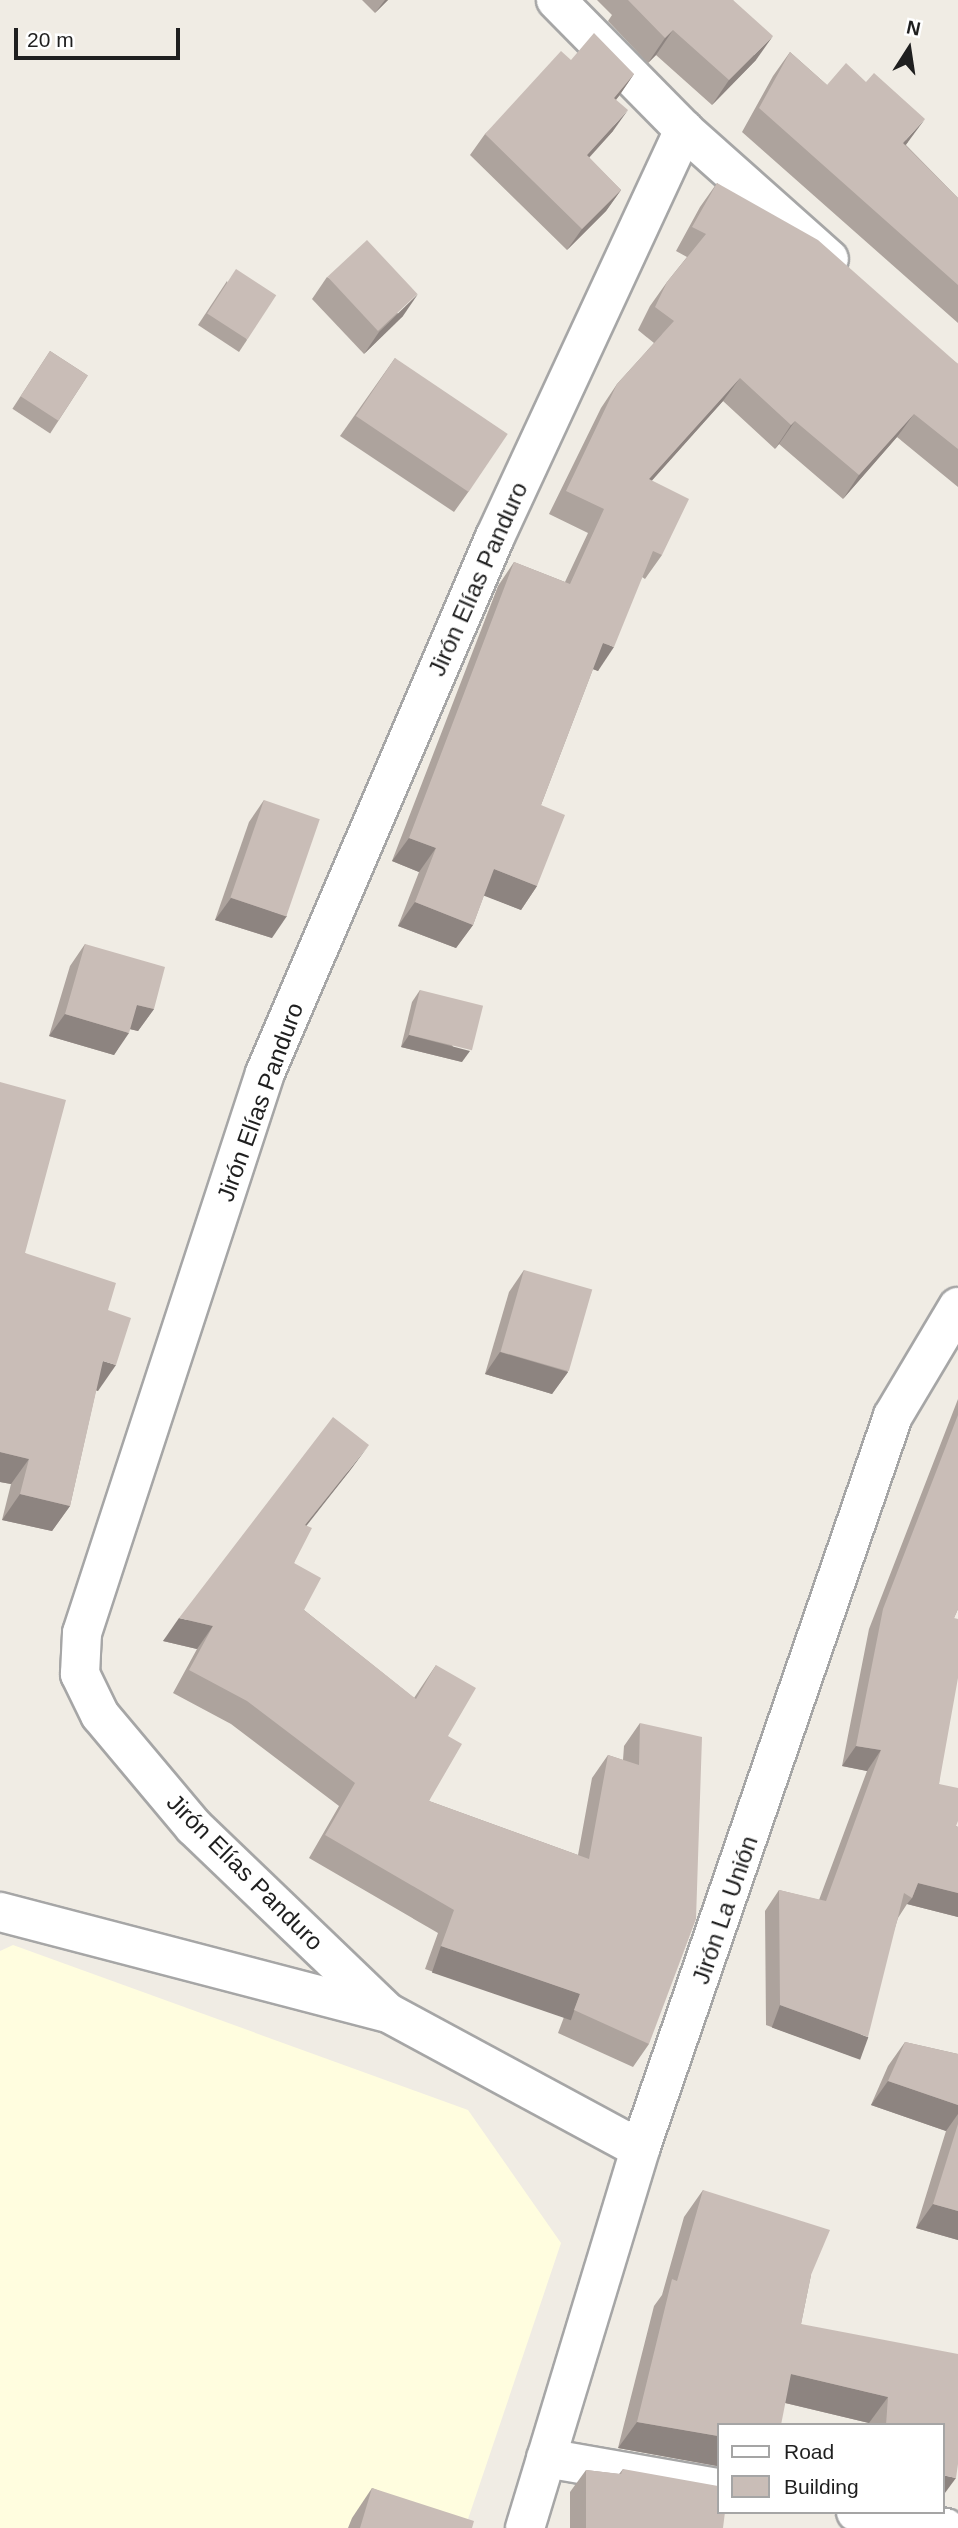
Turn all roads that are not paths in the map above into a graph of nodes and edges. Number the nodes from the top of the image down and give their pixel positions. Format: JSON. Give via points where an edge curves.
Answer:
{"nodes":[{"id":1,"x":556,"y":0,"type":"edge"},
{"id":2,"x":684,"y":130,"type":"junction"},
{"id":3,"x":856,"y":283,"type":"edge"},
{"id":4,"x":958,"y":1307,"type":"edge"},
{"id":5,"x":0,"y":1912,"type":"edge"},
{"id":6,"x":387,"y":2012,"type":"junction"},
{"id":7,"x":640,"y":2149,"type":"junction"},
{"id":8,"x":546,"y":2458,"type":"junction"},
{"id":9,"x":716,"y":2488,"type":"edge"},
{"id":10,"x":867,"y":2514,"type":"edge"},
{"id":11,"x":525,"y":2528,"type":"edge"},
{"id":12,"x":946,"y":2528,"type":"edge"}],
"edges":[{"from":1,"to":2,"type":"street"},
{"from":2,"to":3,"type":"street"},
{"from":2,"to":6,"type":"street","name":"Jirón Elías Panduro","via":[[495,537],[265,1073],[82,1633],[80,1674],[100,1715],[194,1827]]},
{"from":4,"to":7,"type":"street","name":"Jirón La Unión","via":[[893,1416]]},
{"from":5,"to":6,"type":"street","name":"Jirón Elías Panduro"},
{"from":6,"to":7,"type":"street","name":"Jirón Elías Panduro"},
{"from":7,"to":8,"type":"street","name":"Jirón La Unión"},
{"from":8,"to":9,"type":"street"},
{"from":8,"to":11,"type":"street","name":"Jirón La Unión"},
{"from":10,"to":12,"type":"street"}]}
